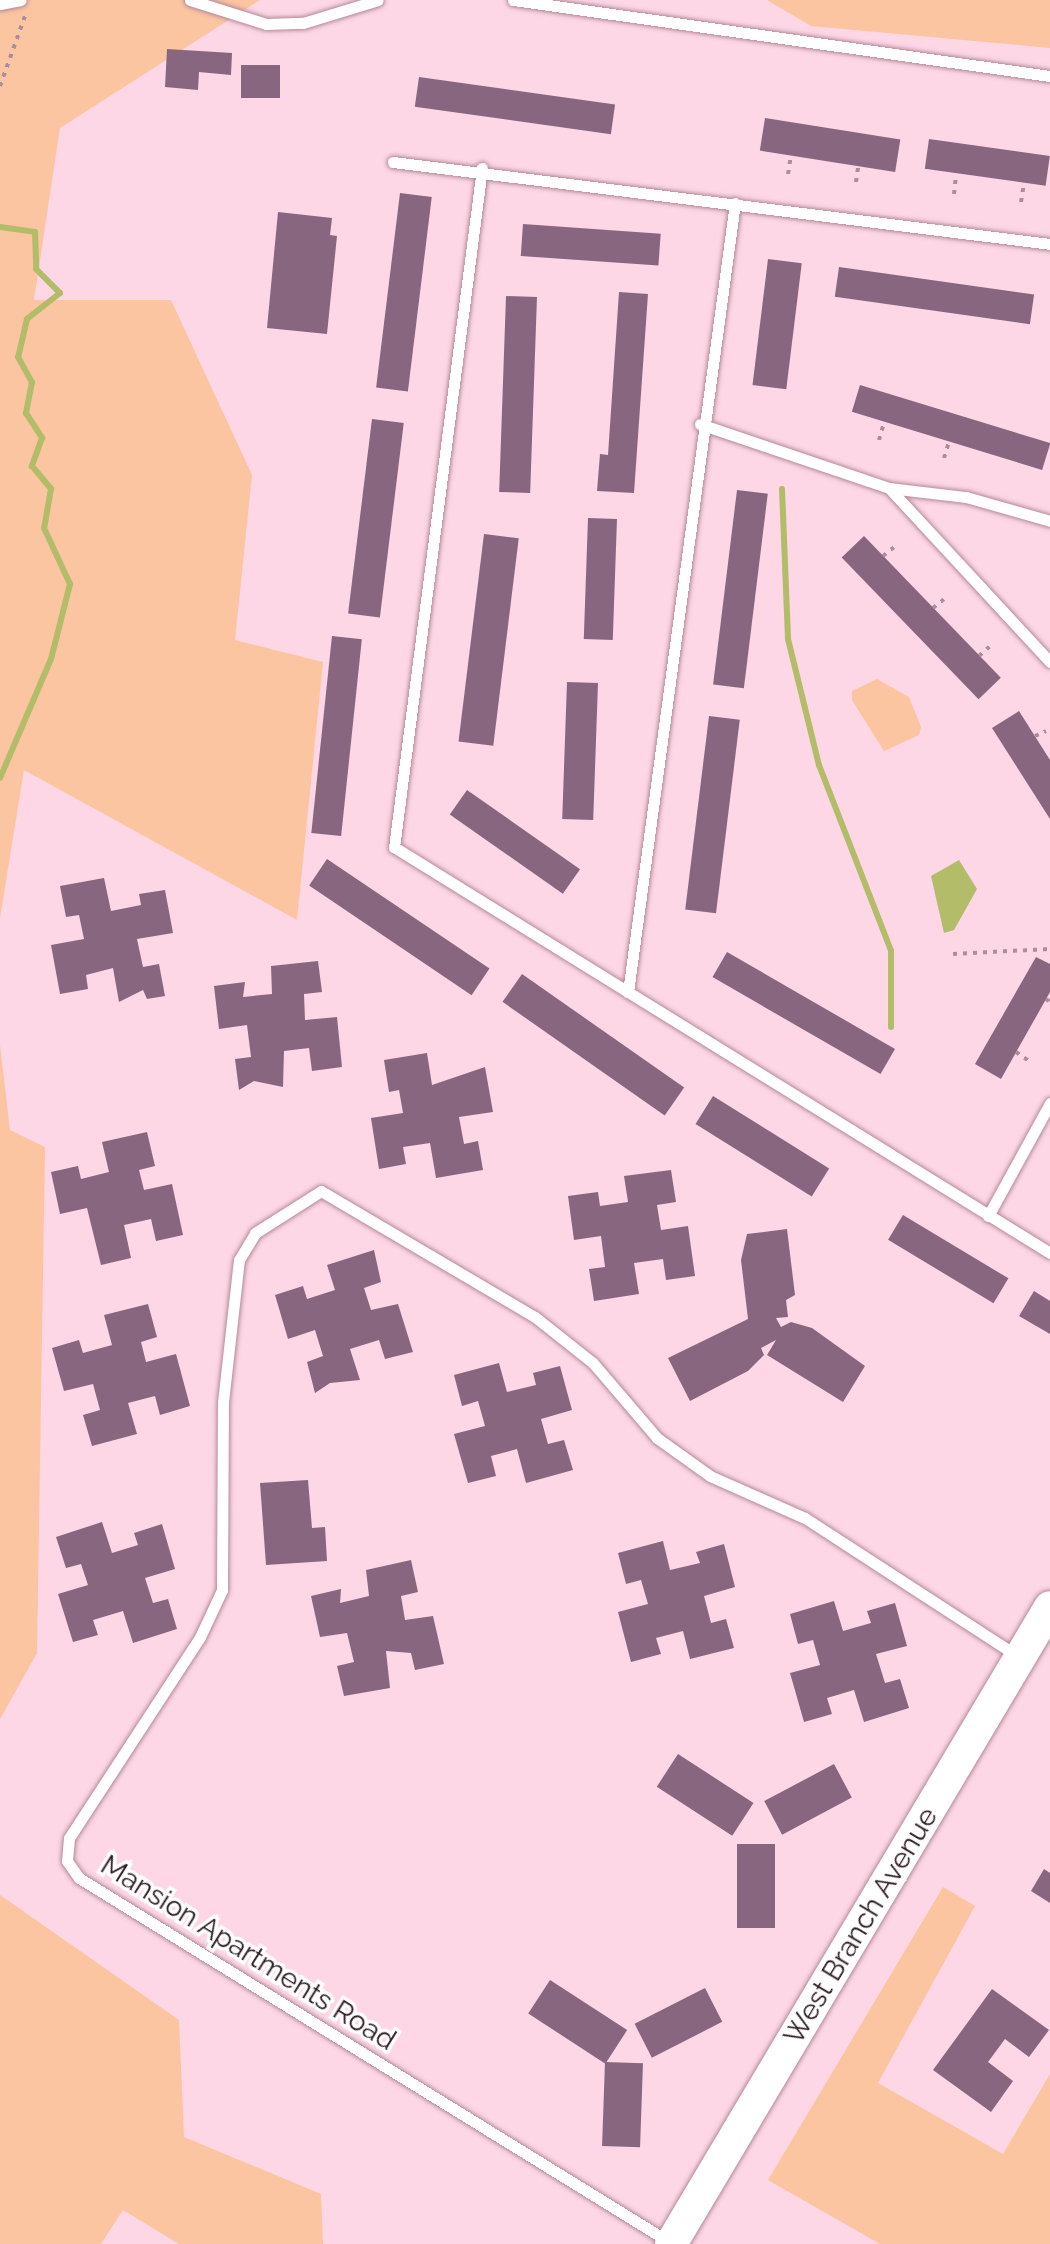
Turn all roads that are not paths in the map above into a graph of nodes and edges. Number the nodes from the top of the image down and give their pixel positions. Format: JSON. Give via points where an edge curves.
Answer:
{"nodes":[{"id":1,"x":21,"y":0,"type":"edge"},
{"id":2,"x":190,"y":0,"type":"edge"},
{"id":3,"x":378,"y":0,"type":"edge"},
{"id":4,"x":513,"y":0,"type":"edge"},
{"id":5,"x":0,"y":4,"type":"edge"},
{"id":6,"x":1050,"y":76,"type":"edge"},
{"id":7,"x":393,"y":162,"type":"dead end"},
{"id":8,"x":482,"y":168,"type":"junction"},
{"id":9,"x":735,"y":203,"type":"junction"},
{"id":10,"x":1050,"y":244,"type":"edge"},
{"id":11,"x":700,"y":424,"type":"junction"},
{"id":12,"x":889,"y":488,"type":"junction"},
{"id":13,"x":1050,"y":521,"type":"edge"},
{"id":14,"x":1049,"y":659,"type":"edge"},
{"id":15,"x":628,"y":992,"type":"junction"},
{"id":16,"x":1050,"y":1103,"type":"edge"},
{"id":17,"x":988,"y":1216,"type":"junction"},
{"id":18,"x":1050,"y":1253,"type":"edge"},
{"id":19,"x":1050,"y":1607,"type":"edge"},
{"id":20,"x":1020,"y":1658,"type":"junction"},
{"id":21,"x":671,"y":2243,"type":"edge"}],
"edges":[{"from":1,"to":5,"type":"lane"},
{"from":2,"to":3,"type":"lane","via":[[266,24],[303,23]]},
{"from":4,"to":6,"type":"lane"},
{"from":7,"to":8,"type":"lane"},
{"from":8,"to":9,"type":"lane"},
{"from":8,"to":15,"type":"lane","via":[[394,847]]},
{"from":9,"to":10,"type":"lane"},
{"from":9,"to":11,"type":"lane"},
{"from":11,"to":12,"type":"lane"},
{"from":11,"to":15,"type":"lane"},
{"from":12,"to":13,"type":"lane","via":[[966,497]]},
{"from":12,"to":14,"type":"lane"},
{"from":15,"to":17,"type":"lane"},
{"from":16,"to":17,"type":"lane"},
{"from":17,"to":18,"type":"lane"},
{"from":19,"to":20,"type":"street","name":"West Branch Avenue"},
{"from":20,"to":21,"type":"street","name":"West Branch Avenue"},
{"from":20,"to":21,"type":"lane","name":"Mansion Apartments Road","via":[[805,1518],[710,1476],[657,1438],[593,1363],[535,1317],[321,1191],[255,1233],[239,1260],[223,1402],[222,1590],[200,1637],[69,1838],[67,1861],[79,1878]]}]}
